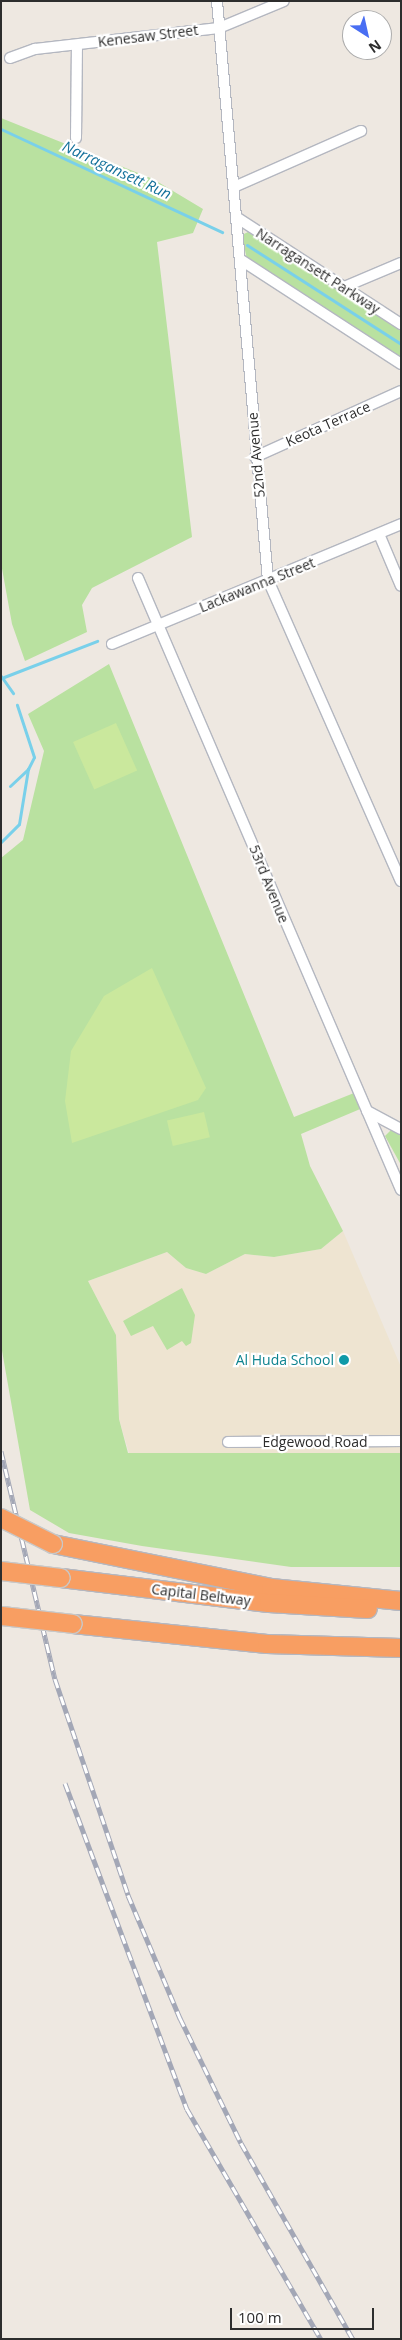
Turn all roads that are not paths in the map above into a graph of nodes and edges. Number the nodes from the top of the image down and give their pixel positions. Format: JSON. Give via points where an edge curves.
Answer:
{"nodes":[{"id":1,"x":217,"y":1,"type":"edge"},
{"id":2,"x":284,"y":1,"type":"edge"},
{"id":3,"x":219,"y":28,"type":"junction"},
{"id":4,"x":77,"y":45,"type":"junction"},
{"id":5,"x":10,"y":58,"type":"dead end"},
{"id":6,"x":362,"y":131,"type":"dead end"},
{"id":7,"x":76,"y":138,"type":"dead end"},
{"id":8,"x":234,"y":187,"type":"junction"},
{"id":9,"x":236,"y":217,"type":"junction"},
{"id":10,"x":241,"y":260,"type":"junction"},
{"id":11,"x":401,"y":262,"type":"edge"},
{"id":12,"x":344,"y":287,"type":"junction"},
{"id":13,"x":401,"y":324,"type":"edge"},
{"id":14,"x":401,"y":364,"type":"edge"},
{"id":15,"x":401,"y":390,"type":"edge"},
{"id":16,"x":255,"y":457,"type":"junction"},
{"id":17,"x":401,"y":524,"type":"edge"},
{"id":18,"x":379,"y":534,"type":"junction"},
{"id":19,"x":138,"y":578,"type":"dead end"},
{"id":20,"x":268,"y":580,"type":"junction"},
{"id":21,"x":401,"y":586,"type":"edge"},
{"id":22,"x":158,"y":624,"type":"junction"},
{"id":23,"x":112,"y":644,"type":"dead end"},
{"id":24,"x":401,"y":881,"type":"edge"},
{"id":25,"x":367,"y":1111,"type":"junction"},
{"id":26,"x":401,"y":1128,"type":"edge"},
{"id":27,"x":400,"y":1186,"type":"edge"},
{"id":28,"x":228,"y":1442,"type":"dead end"},
{"id":29,"x":401,"y":1442,"type":"edge"},
{"id":30,"x":1,"y":1518,"type":"edge"},
{"id":31,"x":1,"y":1571,"type":"edge"},
{"id":32,"x":401,"y":1600,"type":"edge"},
{"id":33,"x":401,"y":1610,"type":"edge"},
{"id":34,"x":2,"y":1616,"type":"edge"},
{"id":35,"x":401,"y":1648,"type":"edge"}],
"edges":[{"from":1,"to":3,"type":"street","name":"52nd Avenue"},
{"from":2,"to":3,"type":"street","name":"Kenesaw Street"},
{"from":3,"to":4,"type":"street","name":"Kenesaw Street"},
{"from":3,"to":8,"type":"street","name":"52nd Avenue"},
{"from":4,"to":5,"type":"street","name":"Kenesaw Street","via":[[35,49]]},
{"from":4,"to":7,"type":"street"},
{"from":6,"to":8,"type":"street"},
{"from":8,"to":9,"type":"street","name":"52nd Avenue"},
{"from":9,"to":10,"type":"street","name":"52nd Avenue"},
{"from":9,"to":12,"type":"street","name":"Narragansett Parkway"},
{"from":10,"to":14,"type":"street"},
{"from":10,"to":16,"type":"street","name":"52nd Avenue"},
{"from":11,"to":12,"type":"street"},
{"from":12,"to":13,"type":"street","name":"Narragansett Parkway"},
{"from":15,"to":16,"type":"street","name":"Keota Terrace"},
{"from":16,"to":20,"type":"street","name":"52nd Avenue"},
{"from":17,"to":18,"type":"street","name":"Lackawanna Street"},
{"from":18,"to":20,"type":"street","name":"Lackawanna Street"},
{"from":18,"to":21,"type":"street"},
{"from":19,"to":22,"type":"street","name":"53rd Avenue"},
{"from":20,"to":22,"type":"street","name":"Lackawanna Street"},
{"from":20,"to":24,"type":"street","name":"52nd Avenue"},
{"from":22,"to":23,"type":"street","name":"Lackawanna Street"},
{"from":22,"to":25,"type":"street","name":"53rd Avenue"},
{"from":25,"to":26,"type":"street"},
{"from":25,"to":27,"type":"street","name":"53rd Avenue"},
{"from":28,"to":29,"type":"street","name":"Edgewood Road"},
{"from":30,"to":32,"type":"highway","bridge":true,"via":[[53,1544],[271,1588]]},
{"from":31,"to":33,"type":"highway","name":"Capital Beltway","bridge":true,"via":[[269,1603]]},
{"from":34,"to":35,"type":"highway","bridge":true,"via":[[267,1644]]}]}
